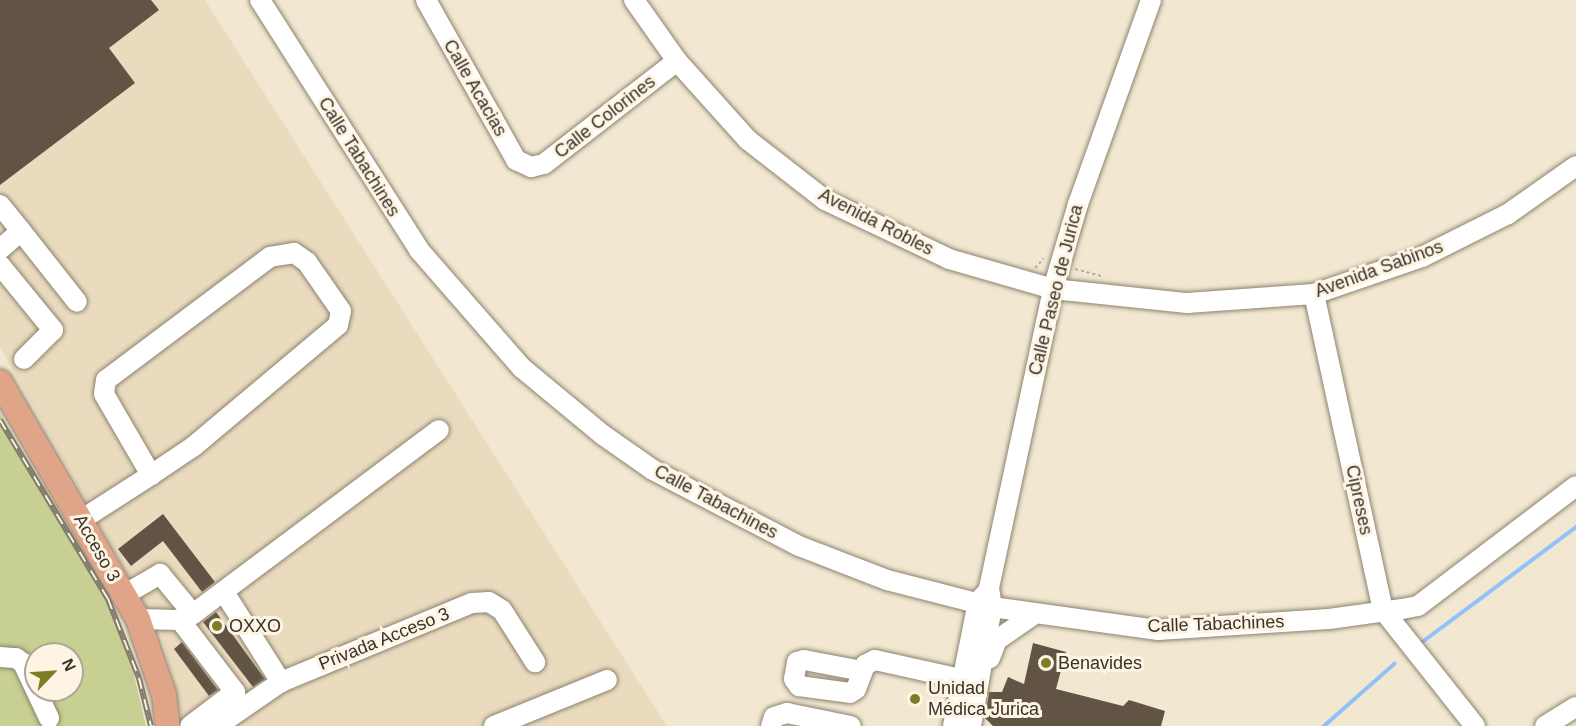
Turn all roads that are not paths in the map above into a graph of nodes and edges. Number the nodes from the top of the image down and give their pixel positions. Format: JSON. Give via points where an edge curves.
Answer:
{"nodes":[{"id":1,"x":260,"y":0,"type":"edge"},
{"id":2,"x":426,"y":0,"type":"edge"},
{"id":3,"x":634,"y":0,"type":"edge"},
{"id":4,"x":1151,"y":0,"type":"edge"},
{"id":5,"x":677,"y":61,"type":"junction"},
{"id":6,"x":1576,"y":165,"type":"edge"},
{"id":7,"x":531,"y":167,"type":"joint"},
{"id":8,"x":0,"y":205,"type":"edge"},
{"id":9,"x":21,"y":231,"type":"junction"},
{"id":10,"x":0,"y":249,"type":"edge"},
{"id":11,"x":0,"y":265,"type":"edge"},
{"id":12,"x":1053,"y":289,"type":"junction"},
{"id":13,"x":1314,"y":294,"type":"junction"},
{"id":14,"x":77,"y":302,"type":"dead end"},
{"id":15,"x":24,"y":359,"type":"dead end"},
{"id":16,"x":0,"y":382,"type":"edge"},
{"id":17,"x":439,"y":430,"type":"dead end"},
{"id":18,"x":151,"y":476,"type":"junction"},
{"id":19,"x":1576,"y":486,"type":"edge"},
{"id":20,"x":81,"y":520,"type":"junction"},
{"id":21,"x":224,"y":592,"type":"junction"},
{"id":22,"x":124,"y":595,"type":"junction"},
{"id":23,"x":986,"y":599,"type":"junction"},
{"id":24,"x":1383,"y":610,"type":"junction"},
{"id":25,"x":1036,"y":613,"type":"junction"},
{"id":26,"x":186,"y":617,"type":"junction"},
{"id":27,"x":138,"y":619,"type":"junction"},
{"id":28,"x":0,"y":657,"type":"edge"},
{"id":29,"x":535,"y":662,"type":"dead end"},
{"id":30,"x":862,"y":671,"type":"dead end"},
{"id":31,"x":961,"y":679,"type":"junction"},
{"id":32,"x":606,"y":680,"type":"dead end"},
{"id":33,"x":281,"y":682,"type":"junction"},
{"id":34,"x":1442,"y":688,"type":"junction"},
{"id":35,"x":976,"y":693,"type":"junction"},
{"id":36,"x":1576,"y":707,"type":"edge"},
{"id":37,"x":48,"y":718,"type":"dead end"},
{"id":38,"x":222,"y":725,"type":"edge"},
{"id":39,"x":168,"y":726,"type":"edge"},
{"id":40,"x":190,"y":726,"type":"edge"},
{"id":41,"x":494,"y":726,"type":"edge"},
{"id":42,"x":771,"y":726,"type":"edge"},
{"id":43,"x":851,"y":726,"type":"edge"},
{"id":44,"x":953,"y":726,"type":"edge"},
{"id":45,"x":971,"y":726,"type":"edge"},
{"id":46,"x":1460,"y":726,"type":"edge"},
{"id":47,"x":1475,"y":726,"type":"edge"},
{"id":48,"x":1545,"y":726,"type":"edge"}],
"edges":[{"from":1,"to":23,"type":"street","name":"Calle Tabachines","via":[[419,250],[522,368],[603,435],[705,499],[799,546],[887,580]]},
{"from":2,"to":7,"type":"street","name":"Calle Acacias","via":[[516,160]]},
{"from":3,"to":5,"type":"street","name":"Avenida Robles"},
{"from":4,"to":12,"type":"street","name":"Calle Paseo de Jurica","via":[[1078,204]]},
{"from":5,"to":7,"type":"street","name":"Calle Colorines","via":[[544,164]]},
{"from":5,"to":12,"type":"street","name":"Avenida Robles","via":[[748,140],[825,200],[949,259]]},
{"from":6,"to":13,"type":"street","name":"Avenida Sabinos","via":[[1508,214],[1422,257]]},
{"from":8,"to":9,"type":"street"},
{"from":9,"to":10,"type":"street"},
{"from":9,"to":14,"type":"street"},
{"from":11,"to":15,"type":"street","via":[[53,330]]},
{"from":12,"to":13,"type":"street","name":"Avenida Sabinos","via":[[1187,303]]},
{"from":12,"to":23,"type":"street","name":"Calle Paseo de Jurica"},
{"from":13,"to":24,"type":"street","name":"Cipreses"},
{"from":16,"to":20,"type":"main road","name":"Acceso 3"},
{"from":17,"to":21,"type":"street"},
{"from":18,"to":18,"type":"street","via":[[194,446],[338,326],[340,311],[307,262],[294,253],[270,257],[106,380],[104,394]]},
{"from":18,"to":20,"type":"street"},
{"from":19,"to":24,"type":"street","name":"Calle Tabachines","via":[[1418,606]]},
{"from":20,"to":22,"type":"main road","name":"Acceso 3"},
{"from":21,"to":26,"type":"street"},
{"from":21,"to":33,"type":"street"},
{"from":22,"to":26,"type":"street","via":[[160,574]]},
{"from":22,"to":27,"type":"main road","name":"Acceso 3"},
{"from":23,"to":25,"type":"street","name":"Calle Tabachines"},
{"from":23,"to":31,"type":"street","name":"Calle Paseo de Jurica"},
{"from":23,"to":35,"type":"street","name":"Calle Paseo de Jurica"},
{"from":24,"to":25,"type":"street","name":"Calle Tabachines","via":[[1329,619],[1158,630]]},
{"from":24,"to":34,"type":"street","name":"Cipreses"},
{"from":25,"to":35,"type":"street","via":[[997,640]]},
{"from":26,"to":27,"type":"street"},
{"from":26,"to":40,"type":"street","via":[[235,692]]},
{"from":27,"to":39,"type":"main road","name":"Acceso 3","via":[[164,695]]},
{"from":28,"to":37,"type":"street","via":[[16,658],[23,663]]},
{"from":29,"to":33,"type":"street","name":"Privada Acceso 3","via":[[502,610],[489,602],[472,603]]},
{"from":30,"to":31,"type":"street","via":[[875,660]]},
{"from":31,"to":44,"type":"street","name":"Calle Paseo de Jurica"},
{"from":32,"to":41,"type":"street"},
{"from":33,"to":38,"type":"street","name":"Privada Acceso 3"},
{"from":34,"to":46,"type":"street","name":"Cipreses"},
{"from":34,"to":47,"type":"street","name":"Cipreses"},
{"from":35,"to":45,"type":"street","name":"Calle Paseo de Jurica"},
{"from":36,"to":48,"type":"street"},
{"from":42,"to":43,"type":"street","via":[[774,717],[787,713]]}]}
